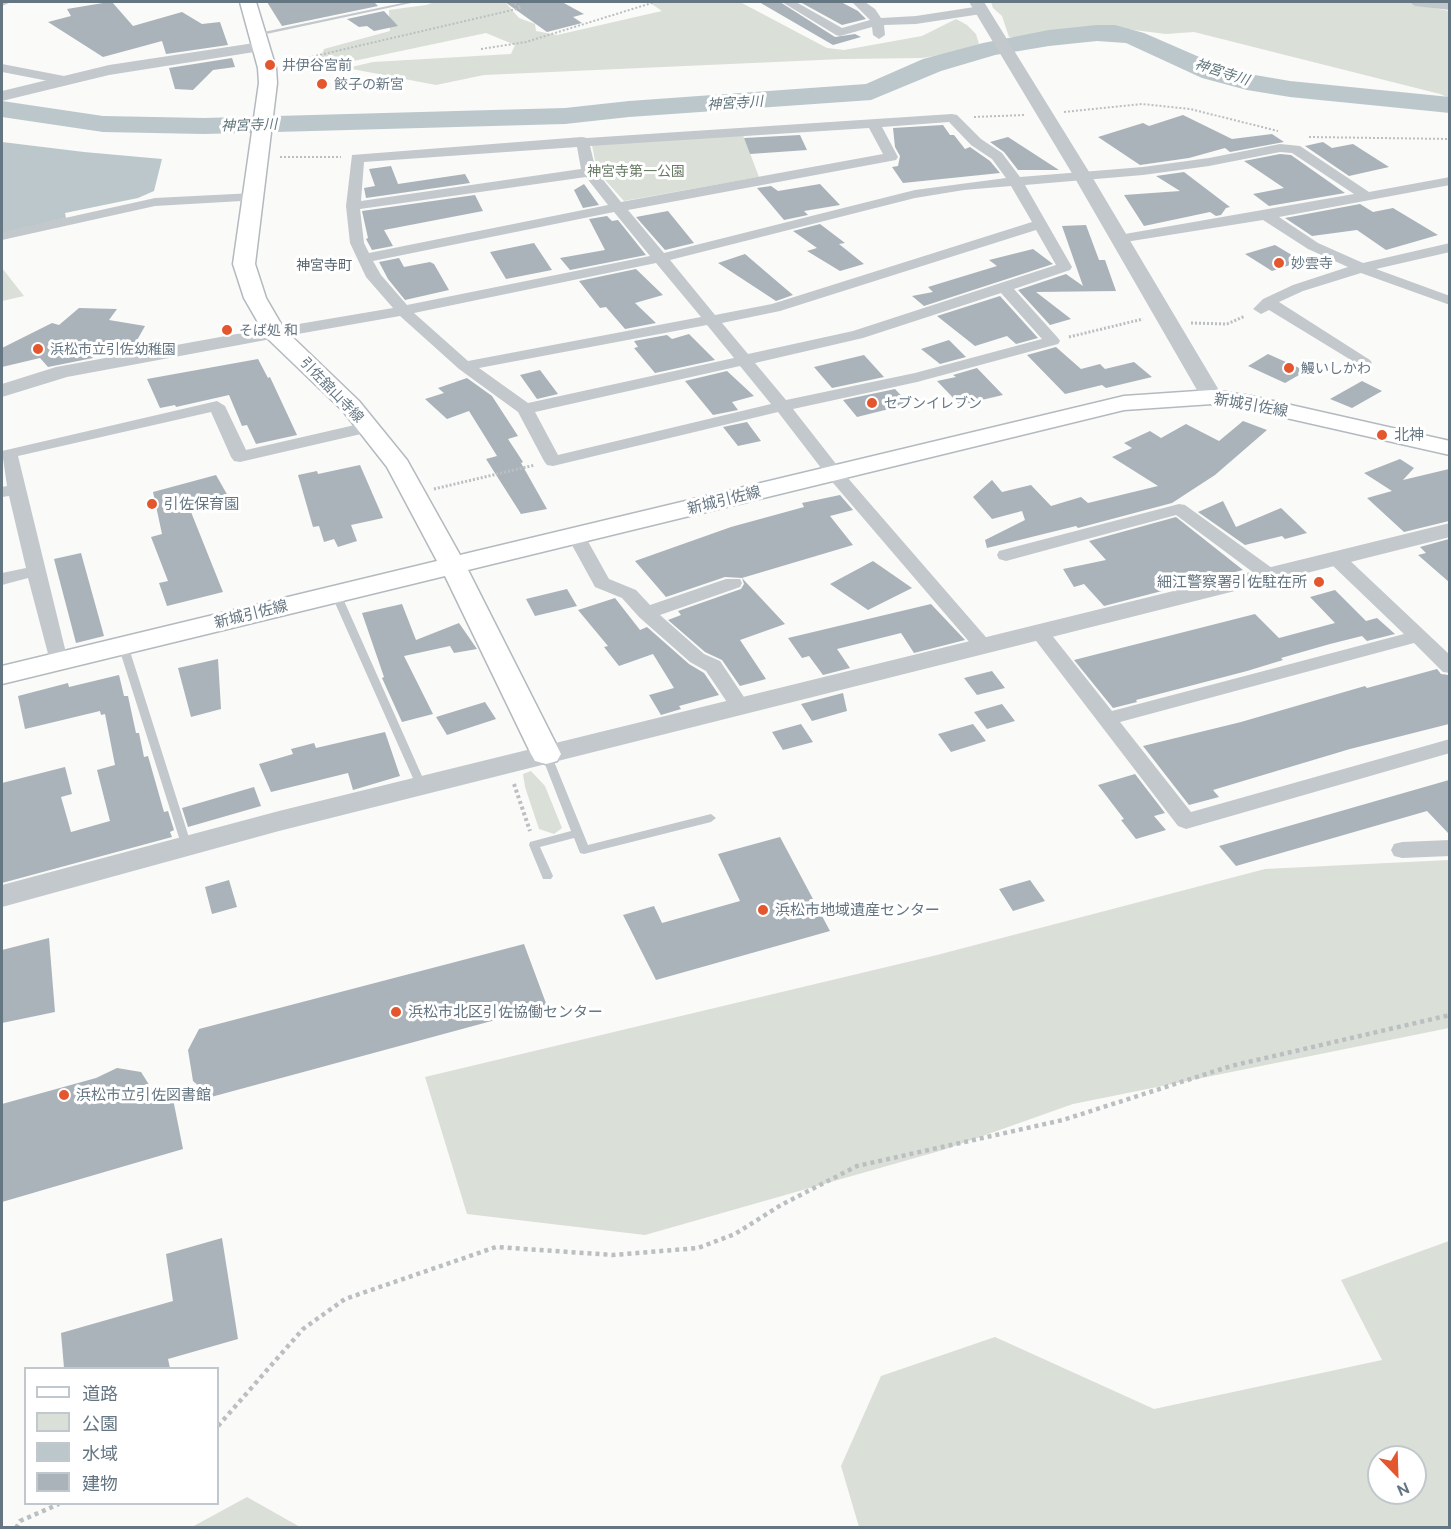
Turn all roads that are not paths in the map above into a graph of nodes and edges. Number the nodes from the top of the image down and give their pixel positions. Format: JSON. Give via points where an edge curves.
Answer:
{"nodes":[{"id":1,"x":8,"y":2,"type":"edge"},
{"id":2,"x":248,"y":2,"type":"edge"},
{"id":3,"x":789,"y":2,"type":"edge"},
{"id":4,"x":858,"y":2,"type":"edge"},
{"id":5,"x":1415,"y":2,"type":"edge"},
{"id":6,"x":408,"y":3,"type":"edge"},
{"id":7,"x":2,"y":4,"type":"edge"},
{"id":8,"x":978,"y":6,"type":"edge"},
{"id":9,"x":1449,"y":7,"type":"edge"},
{"id":10,"x":877,"y":22,"type":"junction"},
{"id":11,"x":879,"y":35,"type":"dead end"},
{"id":12,"x":259,"y":40,"type":"junction"},
{"id":13,"x":2,"y":68,"type":"edge"},
{"id":14,"x":57,"y":82,"type":"junction"},
{"id":15,"x":2,"y":96,"type":"edge"},
{"id":16,"x":873,"y":122,"type":"junction"},
{"id":17,"x":582,"y":141,"type":"junction"},
{"id":18,"x":589,"y":172,"type":"junction"},
{"id":19,"x":1082,"y":175,"type":"junction"},
{"id":20,"x":1449,"y":181,"type":"edge"},
{"id":21,"x":1016,"y":182,"type":"junction"},
{"id":22,"x":1366,"y":196,"type":"junction"},
{"id":23,"x":254,"y":197,"type":"junction"},
{"id":24,"x":353,"y":206,"type":"junction"},
{"id":25,"x":618,"y":207,"type":"junction"},
{"id":26,"x":1266,"y":215,"type":"junction"},
{"id":27,"x":1040,"y":224,"type":"junction"},
{"id":28,"x":2,"y":236,"type":"edge"},
{"id":29,"x":1119,"y":239,"type":"junction"},
{"id":30,"x":1449,"y":247,"type":"edge"},
{"id":31,"x":364,"y":258,"type":"junction"},
{"id":32,"x":661,"y":258,"type":"junction"},
{"id":33,"x":1362,"y":268,"type":"junction"},
{"id":34,"x":1005,"y":288,"type":"junction"},
{"id":35,"x":1449,"y":301,"type":"edge"},
{"id":36,"x":402,"y":311,"type":"junction"},
{"id":37,"x":712,"y":320,"type":"junction"},
{"id":38,"x":275,"y":333,"type":"junction"},
{"id":39,"x":743,"y":360,"type":"junction"},
{"id":40,"x":1364,"y":363,"type":"dead end"},
{"id":41,"x":465,"y":366,"type":"junction"},
{"id":42,"x":2,"y":391,"type":"edge"},
{"id":43,"x":1212,"y":397,"type":"junction"},
{"id":44,"x":782,"y":406,"type":"junction"},
{"id":45,"x":525,"y":409,"type":"junction"},
{"id":46,"x":368,"y":427,"type":"junction"},
{"id":47,"x":1449,"y":448,"type":"edge"},
{"id":48,"x":834,"y":473,"type":"junction"},
{"id":49,"x":9,"y":491,"type":"edge"},
{"id":50,"x":1449,"y":530,"type":"edge"},
{"id":51,"x":576,"y":536,"type":"junction"},
{"id":52,"x":1006,"y":555,"type":"dead end"},
{"id":53,"x":1337,"y":558,"type":"junction"},
{"id":54,"x":453,"y":566,"type":"junction"},
{"id":55,"x":35,"y":571,"type":"junction"},
{"id":56,"x":1269,"y":575,"type":"junction"},
{"id":57,"x":2,"y":579,"type":"edge"},
{"id":58,"x":733,"y":584,"type":"dead end"},
{"id":59,"x":336,"y":594,"type":"junction"},
{"id":60,"x":646,"y":613,"type":"junction"},
{"id":61,"x":1040,"y":633,"type":"junction"},
{"id":62,"x":1418,"y":636,"type":"junction"},
{"id":63,"x":123,"y":645,"type":"junction"},
{"id":64,"x":984,"y":647,"type":"junction"},
{"id":65,"x":58,"y":662,"type":"junction"},
{"id":66,"x":1449,"y":667,"type":"edge"},
{"id":67,"x":2,"y":675,"type":"edge"},
{"id":68,"x":740,"y":706,"type":"junction"},
{"id":69,"x":1107,"y":718,"type":"junction"},
{"id":70,"x":1449,"y":746,"type":"edge"},
{"id":71,"x":546,"y":754,"type":"junction"},
{"id":72,"x":421,"y":785,"type":"junction"},
{"id":73,"x":711,"y":818,"type":"dead end"},
{"id":74,"x":578,"y":833,"type":"junction"},
{"id":75,"x":187,"y":847,"type":"junction"},
{"id":76,"x":1449,"y":848,"type":"edge"},
{"id":77,"x":1402,"y":850,"type":"dead end"},
{"id":78,"x":547,"y":876,"type":"dead end"},
{"id":79,"x":2,"y":896,"type":"edge"}],
"edges":[{"from":1,"to":7,"type":"lane"},
{"from":2,"to":12,"type":"main road","name":"引佐舘山寺線"},
{"from":3,"to":10,"type":"street","via":[[840,32]]},
{"from":4,"to":10,"type":"street"},
{"from":5,"to":9,"type":"street"},
{"from":6,"to":12,"type":"lane"},
{"from":8,"to":10,"type":"street","via":[[916,20]]},
{"from":8,"to":19,"type":"street"},
{"from":10,"to":11,"type":"street"},
{"from":12,"to":14,"type":"street"},
{"from":12,"to":23,"type":"main road","name":"引佐舘山寺線","via":[[267,68],[268,153]]},
{"from":13,"to":14,"type":"street"},
{"from":14,"to":15,"type":"street"},
{"from":16,"to":17,"type":"street"},
{"from":16,"to":21,"type":"street","via":[[952,118],[997,156]]},
{"from":16,"to":25,"type":"street","via":[[891,157]]},
{"from":17,"to":18,"type":"street"},
{"from":17,"to":24,"type":"street","via":[[357,158]]},
{"from":18,"to":24,"type":"street"},
{"from":18,"to":25,"type":"street"},
{"from":19,"to":21,"type":"street"},
{"from":19,"to":22,"type":"street","via":[[1143,171],[1280,148],[1295,149]]},
{"from":19,"to":29,"type":"street"},
{"from":20,"to":22,"type":"street"},
{"from":21,"to":27,"type":"street"},
{"from":21,"to":32,"type":"street","via":[[915,194]]},
{"from":22,"to":26,"type":"street"},
{"from":23,"to":28,"type":"street","via":[[155,202]]},
{"from":23,"to":38,"type":"main road","name":"引佐舘山寺線","via":[[244,264],[255,298]]},
{"from":24,"to":31,"type":"street","via":[[357,243]]},
{"from":25,"to":31,"type":"street"},
{"from":25,"to":32,"type":"street"},
{"from":26,"to":29,"type":"street"},
{"from":26,"to":33,"type":"street","via":[[1313,246]]},
{"from":27,"to":34,"type":"street","via":[[1065,267]]},
{"from":27,"to":37,"type":"street","via":[[775,308]]},
{"from":29,"to":43,"type":"street"},
{"from":30,"to":33,"type":"street"},
{"from":31,"to":36,"type":"street"},
{"from":32,"to":36,"type":"street"},
{"from":32,"to":37,"type":"street"},
{"from":33,"to":35,"type":"street"},
{"from":33,"to":40,"type":"street","via":[[1298,288],[1265,305]]},
{"from":34,"to":39,"type":"street","via":[[857,335]]},
{"from":34,"to":44,"type":"street","via":[[1052,341],[916,377]]},
{"from":36,"to":38,"type":"street"},
{"from":36,"to":41,"type":"street"},
{"from":37,"to":39,"type":"street"},
{"from":37,"to":41,"type":"street"},
{"from":38,"to":42,"type":"street","via":[[63,371]]},
{"from":38,"to":46,"type":"main road","name":"引佐舘山寺線"},
{"from":39,"to":44,"type":"street"},
{"from":39,"to":45,"type":"street"},
{"from":41,"to":45,"type":"street"},
{"from":43,"to":47,"type":"main road","name":"新城引佐線"},
{"from":43,"to":48,"type":"main road","name":"新城引佐線","via":[[1124,403]]},
{"from":44,"to":45,"type":"street","via":[[553,461]]},
{"from":44,"to":48,"type":"street"},
{"from":46,"to":49,"type":"street","via":[[240,457],[217,406],[9,453]]},
{"from":46,"to":54,"type":"main road","name":"引佐舘山寺線","via":[[416,494]]},
{"from":48,"to":51,"type":"main road","name":"新城引佐線"},
{"from":48,"to":64,"type":"street"},
{"from":49,"to":55,"type":"street"},
{"from":50,"to":53,"type":"street"},
{"from":51,"to":54,"type":"main road","name":"新城引佐線"},
{"from":51,"to":60,"type":"street","via":[[602,583],[629,594]]},
{"from":52,"to":56,"type":"street","via":[[1179,508]]},
{"from":53,"to":56,"type":"street"},
{"from":53,"to":62,"type":"street"},
{"from":54,"to":59,"type":"main road","name":"新城引佐線"},
{"from":54,"to":71,"type":"main road","name":"引佐舘山寺線"},
{"from":55,"to":57,"type":"street"},
{"from":55,"to":65,"type":"street"},
{"from":56,"to":61,"type":"street"},
{"from":58,"to":60,"type":"street"},
{"from":59,"to":63,"type":"main road","name":"新城引佐線"},
{"from":59,"to":72,"type":"lane"},
{"from":60,"to":68,"type":"street","via":[[713,666]]},
{"from":61,"to":64,"type":"street"},
{"from":61,"to":69,"type":"street"},
{"from":62,"to":66,"type":"street"},
{"from":62,"to":69,"type":"street"},
{"from":63,"to":65,"type":"main road","name":"新城引佐線"},
{"from":63,"to":75,"type":"lane"},
{"from":64,"to":68,"type":"street"},
{"from":65,"to":67,"type":"main road","name":"新城引佐線"},
{"from":68,"to":71,"type":"street"},
{"from":69,"to":70,"type":"street","via":[[1186,821]]},
{"from":71,"to":72,"type":"street"},
{"from":71,"to":74,"type":"lane"},
{"from":72,"to":75,"type":"street"},
{"from":73,"to":74,"type":"lane","via":[[584,850]]},
{"from":74,"to":78,"type":"lane","via":[[534,845]]},
{"from":75,"to":79,"type":"street"},
{"from":76,"to":77,"type":"street"}]}
